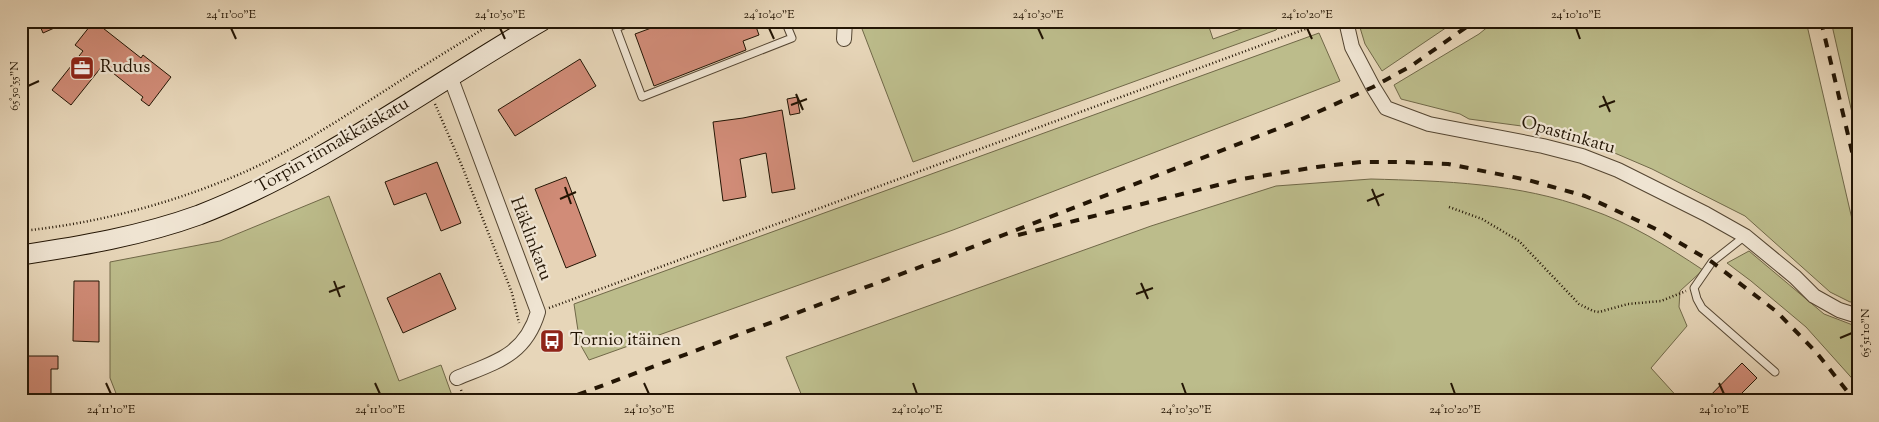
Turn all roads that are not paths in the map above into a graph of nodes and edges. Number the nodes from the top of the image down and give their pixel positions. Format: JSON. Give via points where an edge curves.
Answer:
{"nodes":[{"id":1,"x":542,"y":21,"type":"edge"},
{"id":2,"x":632,"y":21,"type":"edge"},
{"id":3,"x":784,"y":21,"type":"edge"},
{"id":4,"x":845,"y":21,"type":"edge"},
{"id":5,"x":1346,"y":21,"type":"edge"},
{"id":6,"x":844,"y":39,"type":"dead end"},
{"id":7,"x":450,"y":76,"type":"junction"},
{"id":8,"x":1745,"y":236,"type":"junction"},
{"id":9,"x":21,"y":255,"type":"edge"},
{"id":10,"x":1858,"y":316,"type":"edge"},
{"id":11,"x":1775,"y":372,"type":"dead end"},
{"id":12,"x":457,"y":378,"type":"dead end"}],
"edges":[{"from":1,"to":7,"type":"main road","name":"Torpin rinnakkaiskatu"},
{"from":2,"to":3,"type":"lane","via":[[616,28],[642,97],[792,38]]},
{"from":4,"to":6,"type":"street"},
{"from":5,"to":8,"type":"street","name":"Opastinkatu","via":[[1352,47],[1386,108],[1429,124],[1490,134],[1582,156],[1618,170]]},
{"from":7,"to":9,"type":"main road","name":"Torpin rinnakkaiskatu","via":[[288,175],[197,215],[107,241]]},
{"from":7,"to":12,"type":"street","name":"Häklinkatu","via":[[538,312],[524,341],[506,358]]},
{"from":8,"to":10,"type":"street","name":"Opastinkatu","via":[[1814,296]]},
{"from":8,"to":11,"type":"lane","via":[[1712,262],[1694,288],[1702,308]]}]}
